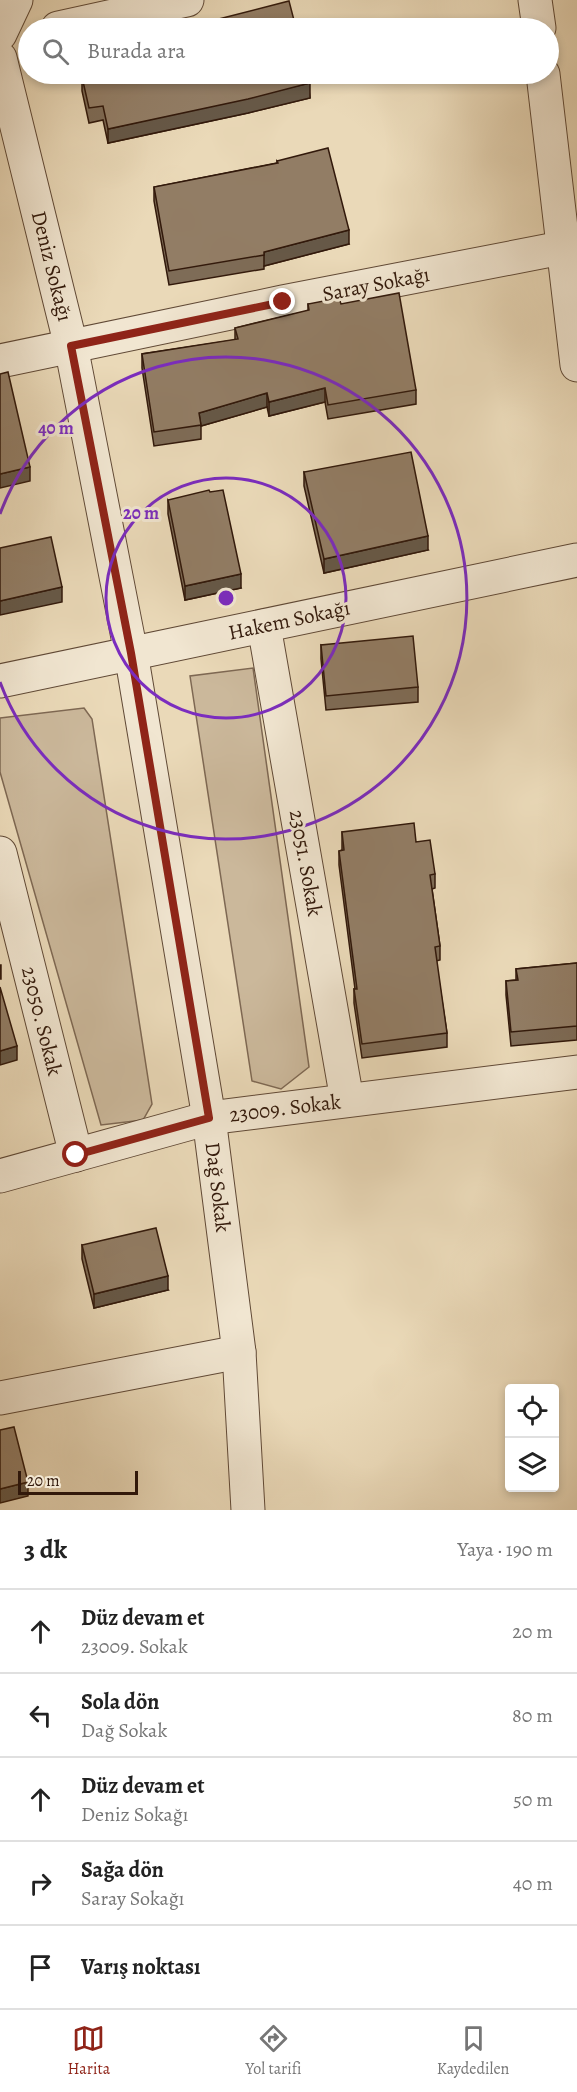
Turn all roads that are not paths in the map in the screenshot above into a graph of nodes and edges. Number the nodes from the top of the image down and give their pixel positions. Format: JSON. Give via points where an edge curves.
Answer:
{"nodes":[{"id":1,"x":16,"y":0,"type":"edge"},
{"id":2,"x":188,"y":0,"type":"edge"},
{"id":3,"x":535,"y":0,"type":"edge"},
{"id":4,"x":104,"y":18,"type":"edge"},
{"id":5,"x":537,"y":18,"type":"edge"},
{"id":6,"x":0,"y":34,"type":"edge"},
{"id":7,"x":18,"y":37,"type":"edge"},
{"id":8,"x":0,"y":41,"type":"edge"},
{"id":9,"x":0,"y":58,"type":"edge"},
{"id":10,"x":545,"y":84,"type":"edge"},
{"id":11,"x":570,"y":246,"type":"edge"},
{"id":12,"x":71,"y":346,"type":"junction"},
{"id":13,"x":0,"y":361,"type":"edge"},
{"id":14,"x":577,"y":364,"type":"edge"},
{"id":15,"x":577,"y":560,"type":"edge"},
{"id":16,"x":264,"y":626,"type":"junction"},
{"id":17,"x":131,"y":653,"type":"junction"},
{"id":18,"x":0,"y":681,"type":"edge"},
{"id":19,"x":0,"y":853,"type":"edge"},
{"id":20,"x":577,"y":1072,"type":"edge"},
{"id":21,"x":347,"y":1100,"type":"junction"},
{"id":22,"x":209,"y":1118,"type":"junction"},
{"id":23,"x":76,"y":1155,"type":"junction"},
{"id":24,"x":0,"y":1176,"type":"edge"},
{"id":25,"x":239,"y":1352,"type":"junction"},
{"id":26,"x":0,"y":1398,"type":"edge"},
{"id":27,"x":248,"y":1510,"type":"edge"}],
"edges":[{"from":1,"to":6,"type":"street"},
{"from":2,"to":4,"type":"street"},
{"from":3,"to":5,"type":"street"},
{"from":7,"to":8,"type":"street"},
{"from":9,"to":12,"type":"street","name":"Deniz Sokağı"},
{"from":10,"to":11,"type":"street"},
{"from":11,"to":12,"type":"street","name":"Saray Sokağı"},
{"from":11,"to":14,"type":"street"},
{"from":12,"to":13,"type":"street","name":"Saray Sokağı"},
{"from":12,"to":17,"type":"street","name":"Deniz Sokağı"},
{"from":15,"to":16,"type":"street","name":"Hakem Sokağı"},
{"from":16,"to":17,"type":"street","name":"Hakem Sokağı"},
{"from":16,"to":21,"type":"street","name":"23051. Sokak"},
{"from":17,"to":18,"type":"street","name":"Hakem Sokağı"},
{"from":17,"to":22,"type":"street","name":"Dağ Sokak"},
{"from":19,"to":23,"type":"street","name":"23050. Sokak"},
{"from":20,"to":21,"type":"street","name":"23009. Sokak"},
{"from":21,"to":22,"type":"street","name":"23009. Sokak"},
{"from":22,"to":23,"type":"street","name":"23009. Sokak"},
{"from":22,"to":25,"type":"street","name":"Dağ Sokak"},
{"from":23,"to":24,"type":"street","name":"23009. Sokak"},
{"from":25,"to":26,"type":"street"},
{"from":25,"to":27,"type":"street","name":"Dağ Sokak"}]}
